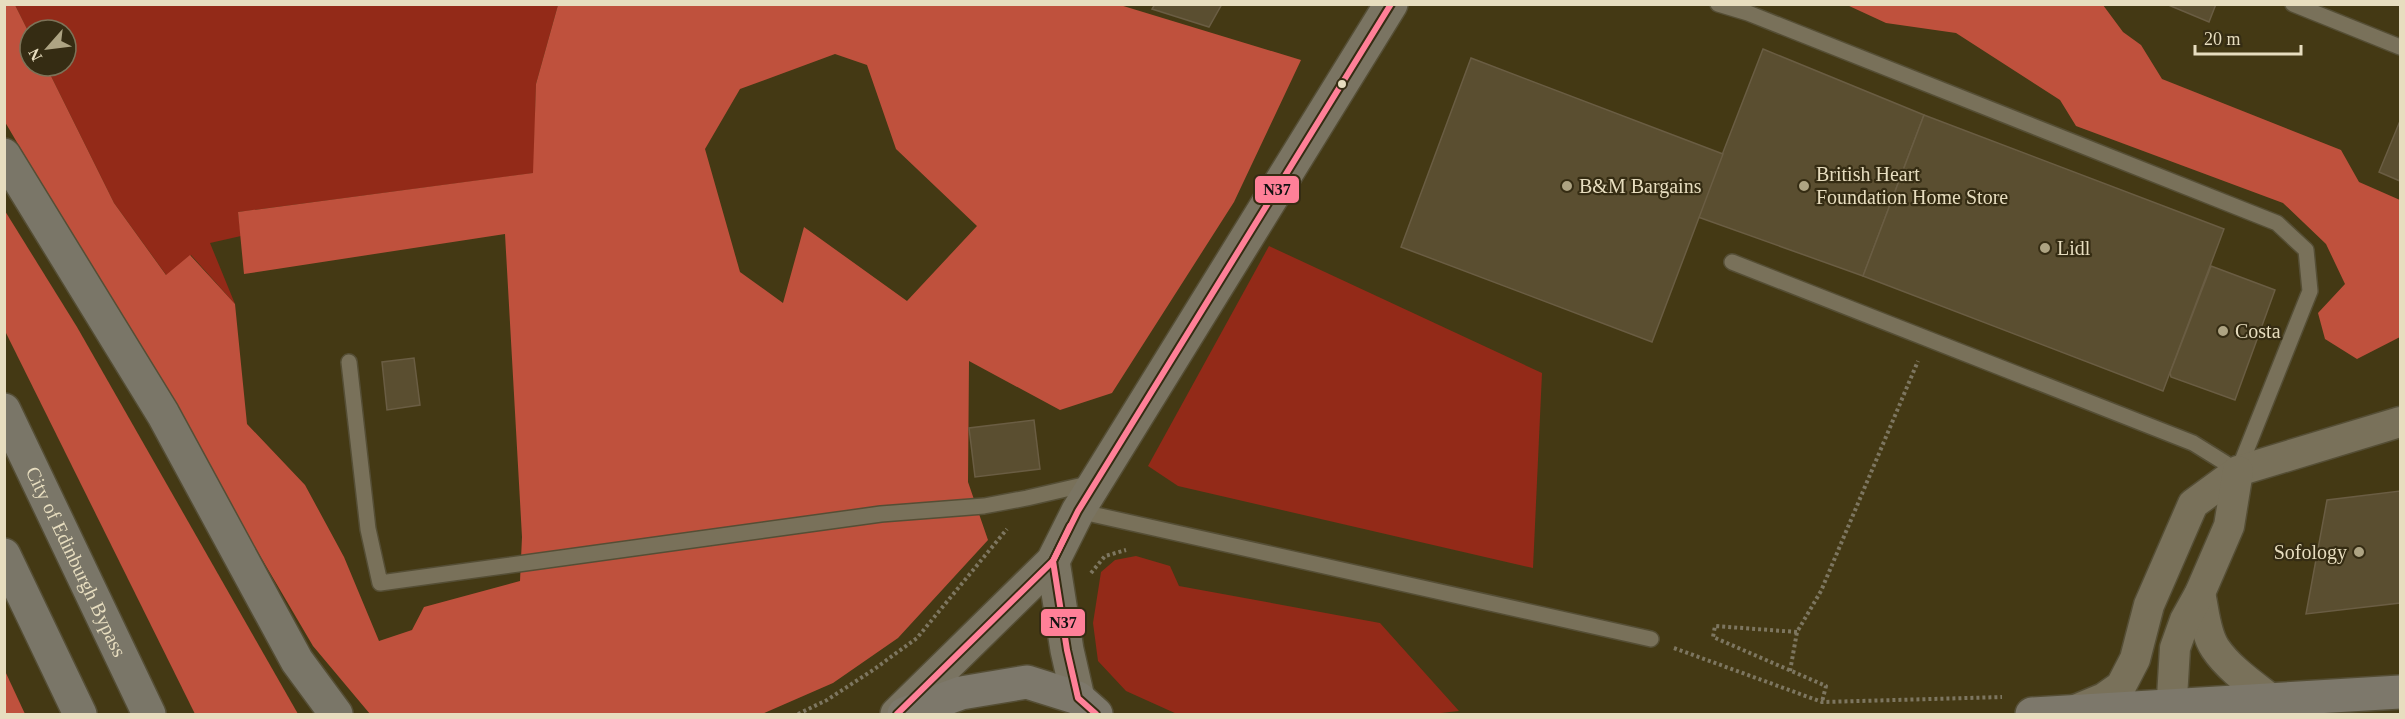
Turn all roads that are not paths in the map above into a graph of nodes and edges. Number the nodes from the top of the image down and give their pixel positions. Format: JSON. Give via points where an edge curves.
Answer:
{"nodes":[{"id":1,"x":1391,"y":4,"type":"edge"},
{"id":2,"x":1718,"y":4,"type":"edge"},
{"id":3,"x":2293,"y":4,"type":"edge"},
{"id":4,"x":2400,"y":47,"type":"edge"},
{"id":5,"x":4,"y":155,"type":"edge"},
{"id":6,"x":1732,"y":262,"type":"dead end"},
{"id":7,"x":349,"y":362,"type":"dead end"},
{"id":8,"x":4,"y":410,"type":"edge"},
{"id":9,"x":2400,"y":422,"type":"edge"},
{"id":10,"x":2238,"y":471,"type":"junction"},
{"id":11,"x":1095,"y":482,"type":"junction"},
{"id":12,"x":1078,"y":511,"type":"junction"},
{"id":13,"x":4,"y":555,"type":"edge"},
{"id":14,"x":1053,"y":561,"type":"junction"},
{"id":15,"x":2200,"y":593,"type":"junction"},
{"id":16,"x":1651,"y":639,"type":"road end"},
{"id":17,"x":2135,"y":659,"type":"junction"},
{"id":18,"x":2400,"y":692,"type":"edge"},
{"id":19,"x":2272,"y":700,"type":"junction"},
{"id":20,"x":1087,"y":706,"type":"edge"},
{"id":21,"x":146,"y":709,"type":"edge"},
{"id":22,"x":2162,"y":711,"type":"edge"},
{"id":23,"x":79,"y":712,"type":"edge"},
{"id":24,"x":2068,"y":712,"type":"junction"},
{"id":25,"x":336,"y":714,"type":"edge"},
{"id":26,"x":897,"y":714,"type":"edge"},
{"id":27,"x":904,"y":714,"type":"edge"},
{"id":28,"x":2032,"y":714,"type":"edge"}],
"edges":[{"from":1,"to":11,"type":"main road"},
{"from":2,"to":10,"type":"lane","via":[[2277,223],[2306,250],[2310,291]]},
{"from":3,"to":4,"type":"lane"},
{"from":5,"to":25,"type":"highway","via":[[163,414],[297,661]]},
{"from":6,"to":10,"type":"lane","via":[[2193,443]]},
{"from":7,"to":11,"type":"lane","via":[[368,530],[380,583],[869,516],[984,506]]},
{"from":8,"to":21,"type":"highway","name":"City of Edinburgh Bypass"},
{"from":9,"to":10,"type":"street"},
{"from":10,"to":15,"type":"street","via":[[2229,526]]},
{"from":10,"to":17,"type":"street","via":[[2193,504],[2148,605]]},
{"from":11,"to":12,"type":"main road"},
{"from":12,"to":14,"type":"main road"},
{"from":12,"to":16,"type":"lane"},
{"from":13,"to":23,"type":"highway"},
{"from":14,"to":20,"type":"main road","via":[[1067,650]]},
{"from":14,"to":26,"type":"main road"},
{"from":15,"to":19,"type":"street","via":[[2215,648]]},
{"from":15,"to":22,"type":"street","via":[[2175,648]]},
{"from":17,"to":22,"type":"street","via":[[2143,691]]},
{"from":17,"to":24,"type":"street","via":[[2121,686],[2104,698]]},
{"from":18,"to":19,"type":"main road"},
{"from":19,"to":22,"type":"main road"},
{"from":20,"to":27,"type":"main road","via":[[1027,682],[962,693]]},
{"from":22,"to":24,"type":"main road"},
{"from":24,"to":28,"type":"main road"}]}
